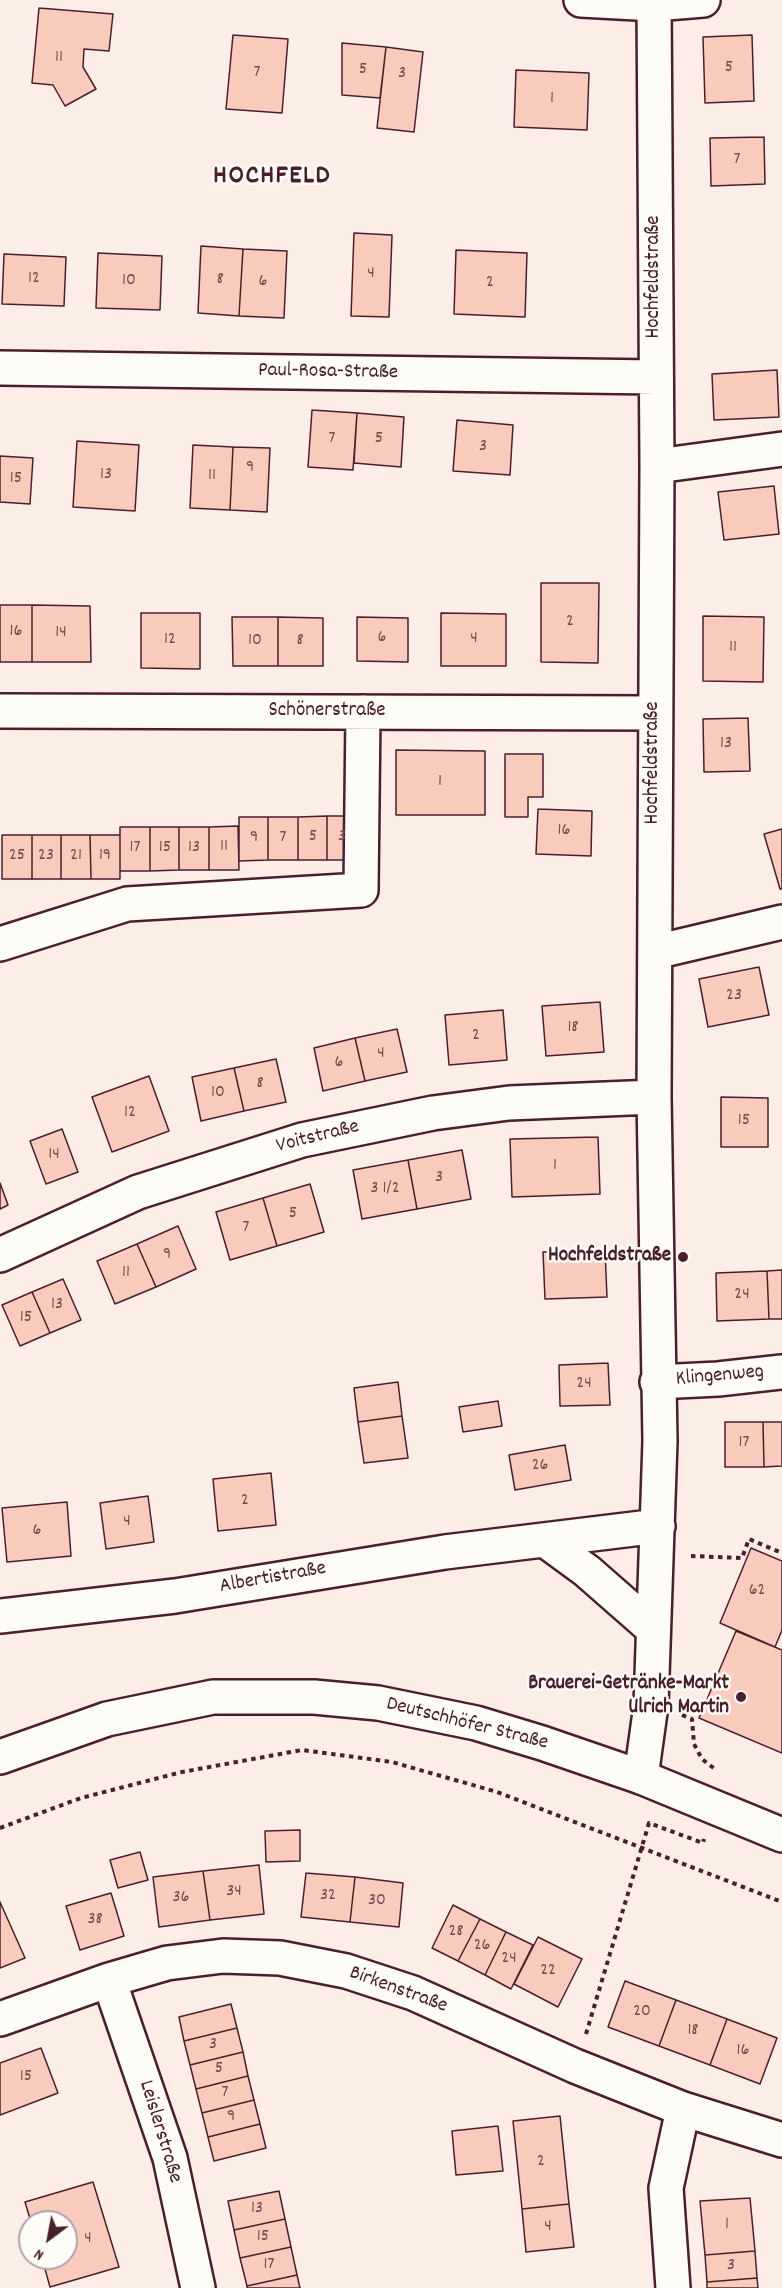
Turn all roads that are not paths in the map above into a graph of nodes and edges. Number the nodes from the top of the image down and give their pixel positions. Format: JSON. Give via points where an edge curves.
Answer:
{"nodes":[{"id":1,"x":581,"y":0,"type":"edge"},
{"id":2,"x":703,"y":0,"type":"edge"},
{"id":3,"x":654,"y":2,"type":"edge"},
{"id":4,"x":0,"y":368,"type":"edge"},
{"id":5,"x":656,"y":377,"type":"junction"},
{"id":6,"x":782,"y":449,"type":"edge"},
{"id":7,"x":657,"y":466,"type":"junction"},
{"id":8,"x":0,"y":711,"type":"edge"},
{"id":9,"x":363,"y":712,"type":"junction"},
{"id":10,"x":654,"y":713,"type":"junction"},
{"id":11,"x":782,"y":922,"type":"edge"},
{"id":12,"x":0,"y":944,"type":"edge"},
{"id":13,"x":655,"y":952,"type":"junction"},
{"id":14,"x":654,"y":1097,"type":"junction"},
{"id":15,"x":0,"y":1255,"type":"edge"},
{"id":16,"x":782,"y":1372,"type":"edge"},
{"id":17,"x":657,"y":1382,"type":"junction"},
{"id":18,"x":546,"y":1541,"type":"junction"},
{"id":19,"x":657,"y":1541,"type":"junction"},
{"id":20,"x":0,"y":1617,"type":"edge"},
{"id":21,"x":652,"y":1628,"type":"junction"},
{"id":22,"x":0,"y":1757,"type":"edge"},
{"id":23,"x":641,"y":1777,"type":"junction"},
{"id":24,"x":782,"y":1835,"type":"edge"},
{"id":25,"x":109,"y":1980,"type":"junction"},
{"id":26,"x":0,"y":2019,"type":"edge"},
{"id":27,"x":683,"y":2109,"type":"junction"},
{"id":28,"x":782,"y":2140,"type":"edge"},
{"id":29,"x":198,"y":2288,"type":"edge"},
{"id":30,"x":673,"y":2288,"type":"edge"}],
"edges":[{"from":1,"to":3,"type":"street"},
{"from":2,"to":3,"type":"street"},
{"from":3,"to":5,"type":"street","name":"Hochfeldstraße"},
{"from":4,"to":5,"type":"street","name":"Paul-Rosa-Straße"},
{"from":5,"to":7,"type":"street","name":"Hochfeldstraße"},
{"from":6,"to":7,"type":"street"},
{"from":7,"to":10,"type":"street","name":"Hochfeldstraße"},
{"from":8,"to":9,"type":"street","name":"Schönerstraße"},
{"from":9,"to":10,"type":"street","name":"Schönerstraße"},
{"from":9,"to":12,"type":"street","via":[[361,890],[127,904]]},
{"from":10,"to":13,"type":"street","name":"Hochfeldstraße"},
{"from":11,"to":13,"type":"street"},
{"from":13,"to":14,"type":"street","name":"Hochfeldstraße"},
{"from":14,"to":15,"type":"street","name":"Voitstraße","via":[[509,1103],[433,1113],[302,1140],[138,1192]]},
{"from":14,"to":17,"type":"street","name":"Hochfeldstraße"},
{"from":16,"to":17,"type":"street","name":"Klingenweg"},
{"from":17,"to":19,"type":"street","name":"Hochfeldstraße"},
{"from":18,"to":19,"type":"street","name":"Albertistraße"},
{"from":18,"to":20,"type":"street","name":"Albertistraße","via":[[445,1552],[175,1596]]},
{"from":18,"to":21,"type":"street"},
{"from":19,"to":21,"type":"street","name":"Hochfeldstraße"},
{"from":21,"to":23,"type":"street","name":"Hochfeldstraße","via":[[651,1705]]},
{"from":22,"to":23,"type":"street","name":"Deutschhöfer Straße","via":[[107,1719],[166,1704],[261,1695],[378,1703],[418,1710],[542,1743]]},
{"from":23,"to":24,"type":"street","name":"Deutschhöfer Straße"},
{"from":25,"to":26,"type":"street","name":"Birkenstraße"},
{"from":25,"to":27,"type":"street","name":"Birkenstraße","via":[[167,1963],[223,1956],[280,1958],[335,1969],[413,1993],[576,2067]]},
{"from":25,"to":29,"type":"street","name":"Leislerstraße","via":[[170,2158]]},
{"from":27,"to":28,"type":"street","name":"Birkenstraße"},
{"from":27,"to":30,"type":"street","via":[[666,2188]]}]}
